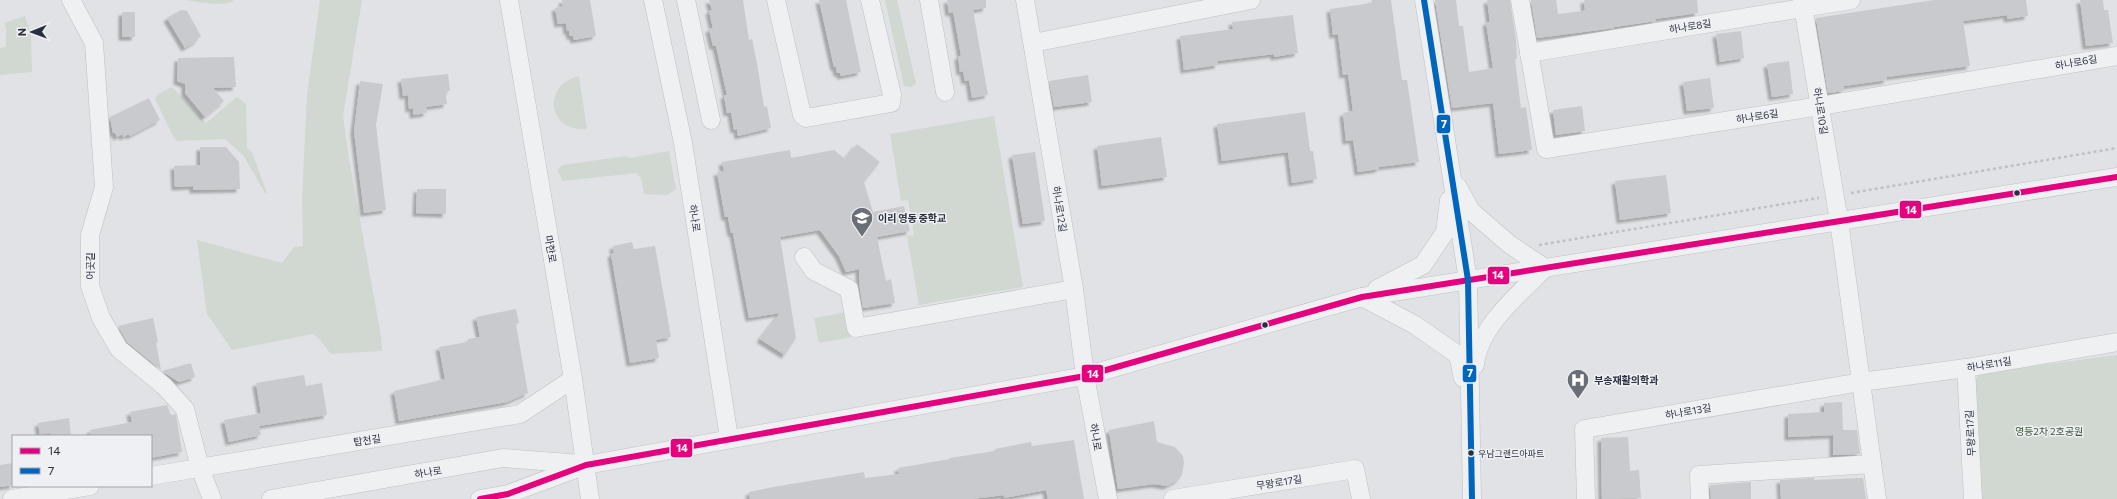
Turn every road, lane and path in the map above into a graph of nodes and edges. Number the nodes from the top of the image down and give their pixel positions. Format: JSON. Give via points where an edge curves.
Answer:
{"nodes":[{"id":1,"x":71,"y":0,"type":"edge"},
{"id":2,"x":509,"y":0,"type":"edge"},
{"id":3,"x":653,"y":0,"type":"edge"},
{"id":4,"x":686,"y":0,"type":"edge"},
{"id":5,"x":776,"y":0,"type":"edge"},
{"id":6,"x":870,"y":0,"type":"edge"},
{"id":7,"x":929,"y":0,"type":"edge"},
{"id":8,"x":1025,"y":0,"type":"edge"},
{"id":9,"x":1251,"y":0,"type":"edge"},
{"id":10,"x":1424,"y":0,"type":"edge"},
{"id":11,"x":1520,"y":0,"type":"edge"},
{"id":12,"x":1851,"y":0,"type":"edge"},
{"id":13,"x":1803,"y":4,"type":"edge"},
{"id":14,"x":1032,"y":43,"type":"junction"},
{"id":15,"x":1529,"y":53,"type":"junction"},
{"id":16,"x":2117,"y":56,"type":"edge"},
{"id":17,"x":945,"y":92,"type":"dead end"},
{"id":18,"x":1820,"y":106,"type":"junction"},
{"id":19,"x":711,"y":120,"type":"dead end"},
{"id":20,"x":2117,"y":148,"type":"edge"},
{"id":21,"x":1452,"y":176,"type":"junction"},
{"id":22,"x":2117,"y":176,"type":"edge"},
{"id":23,"x":1835,"y":196,"type":"junction"},
{"id":24,"x":1839,"y":222,"type":"junction"},
{"id":25,"x":1515,"y":249,"type":"junction"},
{"id":26,"x":804,"y":257,"type":"dead end"},
{"id":27,"x":1545,"y":268,"type":"junction"},
{"id":28,"x":1468,"y":280,"type":"junction"},
{"id":29,"x":1074,"y":289,"type":"junction"},
{"id":30,"x":1362,"y":297,"type":"junction"},
{"id":31,"x":2117,"y":342,"type":"edge"},
{"id":32,"x":1966,"y":368,"type":"junction"},
{"id":33,"x":1085,"y":376,"type":"junction"},
{"id":34,"x":574,"y":379,"type":"junction"},
{"id":35,"x":1861,"y":382,"type":"junction"},
{"id":36,"x":1470,"y":405,"type":"junction"},
{"id":37,"x":729,"y":438,"type":"junction"},
{"id":38,"x":586,"y":464,"type":"junction"},
{"id":39,"x":1872,"y":464,"type":"junction"},
{"id":40,"x":200,"y":468,"type":"junction"},
{"id":41,"x":152,"y":476,"type":"edge"},
{"id":42,"x":84,"y":487,"type":"edge"},
{"id":43,"x":12,"y":499,"type":"edge"},
{"id":44,"x":212,"y":499,"type":"edge"},
{"id":45,"x":271,"y":499,"type":"edge"},
{"id":46,"x":480,"y":499,"type":"edge"},
{"id":47,"x":590,"y":499,"type":"edge"},
{"id":48,"x":1108,"y":499,"type":"edge"},
{"id":49,"x":1173,"y":499,"type":"edge"},
{"id":50,"x":1361,"y":499,"type":"edge"},
{"id":51,"x":1472,"y":499,"type":"edge"},
{"id":52,"x":1586,"y":499,"type":"edge"},
{"id":53,"x":1700,"y":499,"type":"edge"},
{"id":54,"x":1877,"y":499,"type":"edge"},
{"id":55,"x":1973,"y":499,"type":"edge"}],
"edges":[{"from":1,"to":40,"type":"street","name":"어곳길","via":[[94,43],[104,187],[90,235],[90,286],[101,318],[119,349],[164,386],[185,409]]},
{"from":2,"to":34,"type":"street","name":"마한로"},
{"from":3,"to":37,"type":"street","name":"하나로","via":[[683,143]]},
{"from":4,"to":19,"type":"street"},
{"from":5,"to":6,"type":"street","via":[[802,115],[806,118],[891,103],[892,95]]},
{"from":7,"to":17,"type":"street"},
{"from":8,"to":14,"type":"street","name":"하나로12길"},
{"from":9,"to":14,"type":"street"},
{"from":10,"to":21,"type":"street"},
{"from":11,"to":15,"type":"street","name":"하나로6길"},
{"from":12,"to":13,"type":"street","name":"하나로8길"},
{"from":13,"to":15,"type":"street","name":"하나로8길"},
{"from":13,"to":18,"type":"street","name":"하나로10길"},
{"from":14,"to":29,"type":"street","name":"하나로12길"},
{"from":15,"to":18,"type":"street","name":"하나로6길","via":[[1546,149]]},
{"from":16,"to":18,"type":"street","name":"하나로6길"},
{"from":18,"to":23,"type":"street","name":"하나로10길"},
{"from":20,"to":23,"type":"path"},
{"from":21,"to":25,"type":"street","via":[[1471,211]]},
{"from":21,"to":28,"type":"street"},
{"from":21,"to":30,"type":"street","via":[[1445,232],[1423,265]]},
{"from":22,"to":24,"type":"street","name":"하나로"},
{"from":23,"to":24,"type":"street","name":"하나로10길"},
{"from":23,"to":25,"type":"path"},
{"from":24,"to":27,"type":"street","name":"하나로"},
{"from":24,"to":35,"type":"street"},
{"from":25,"to":27,"type":"street"},
{"from":26,"to":29,"type":"street","via":[[814,271],[849,289],[856,328]]},
{"from":27,"to":28,"type":"street","name":"하나로"},
{"from":27,"to":36,"type":"street","via":[[1498,314],[1476,352]]},
{"from":28,"to":30,"type":"street","name":"하나로"},
{"from":28,"to":36,"type":"street"},
{"from":29,"to":33,"type":"street","name":"하나로12길"},
{"from":30,"to":33,"type":"street","name":"하나로"},
{"from":30,"to":36,"type":"street","via":[[1415,325],[1458,356]]},
{"from":31,"to":32,"type":"street","name":"하나로11길"},
{"from":32,"to":35,"type":"street","name":"하나로11길"},
{"from":32,"to":55,"type":"street","name":"무왕로17길"},
{"from":33,"to":37,"type":"street","name":"하나로"},
{"from":33,"to":48,"type":"street","name":"하나로"},
{"from":34,"to":38,"type":"street","name":"마한로"},
{"from":34,"to":40,"type":"street","name":"탑천길","via":[[520,414]]},
{"from":35,"to":39,"type":"street"},
{"from":35,"to":52,"type":"street","name":"하나로13길","via":[[1584,429]]},
{"from":36,"to":51,"type":"street"},
{"from":37,"to":38,"type":"street","name":"하나로"},
{"from":38,"to":45,"type":"street","name":"하나로","via":[[504,458]]},
{"from":38,"to":46,"type":"street","name":"하나로","via":[[508,494]]},
{"from":38,"to":47,"type":"street","name":"마한로"},
{"from":39,"to":53,"type":"street","via":[[1699,474]]},
{"from":39,"to":54,"type":"street"},
{"from":40,"to":41,"type":"street","name":"탑천길"},
{"from":40,"to":44,"type":"street","name":"어곳길"},
{"from":42,"to":43,"type":"street"},
{"from":49,"to":50,"type":"street","name":"무왕로17길","via":[[1355,469]]}]}
